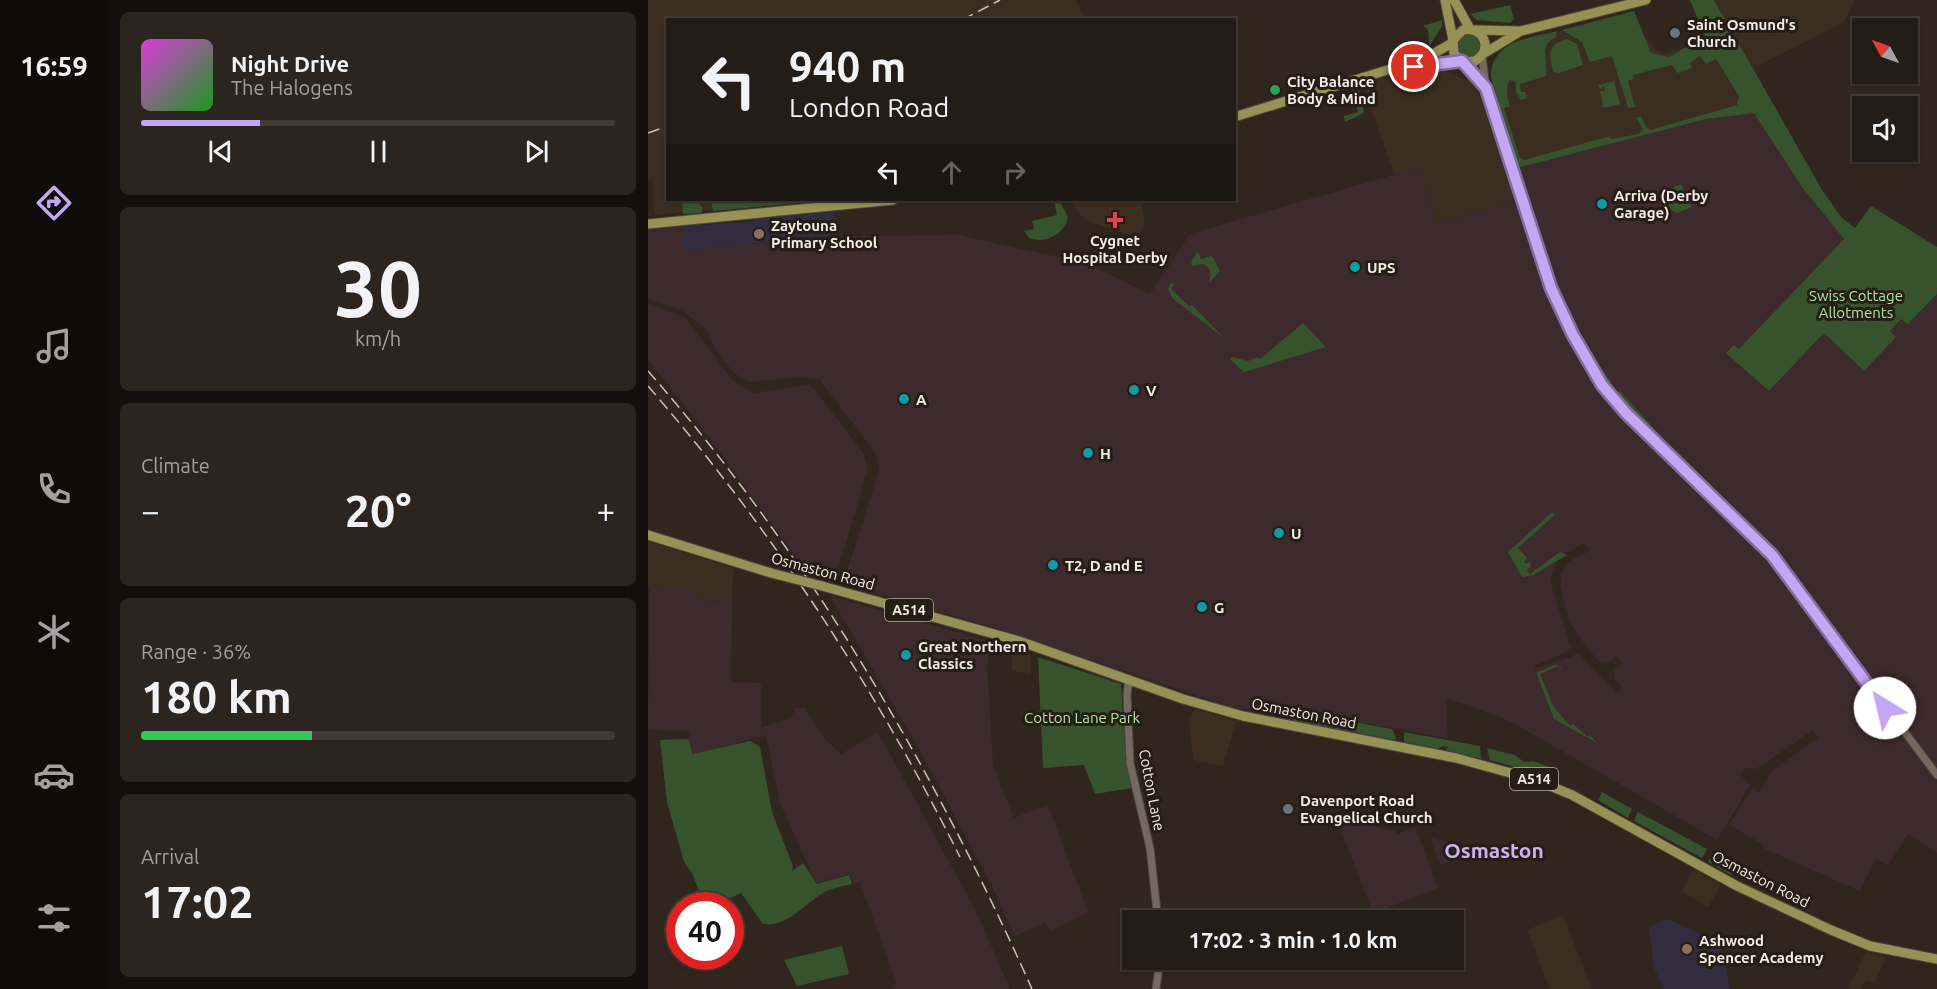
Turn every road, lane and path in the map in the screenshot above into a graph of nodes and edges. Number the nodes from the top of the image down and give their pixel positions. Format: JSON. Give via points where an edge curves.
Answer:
{"nodes":[{"id":1,"x":1444,"y":0,"type":"edge"},
{"id":2,"x":1454,"y":0,"type":"edge"},
{"id":3,"x":1646,"y":0,"type":"edge"},
{"id":4,"x":1473,"y":30,"type":"junction"},
{"id":5,"x":1521,"y":31,"type":"junction"},
{"id":6,"x":1452,"y":41,"type":"junction"},
{"id":7,"x":1483,"y":55,"type":"junction"},
{"id":8,"x":1463,"y":62,"type":"junction"},
{"id":9,"x":1394,"y":68,"type":"junction"},
{"id":10,"x":1486,"y":88,"type":"junction"},
{"id":11,"x":1236,"y":116,"type":"edge"},
{"id":12,"x":883,"y":201,"type":"edge"},
{"id":13,"x":648,"y":224,"type":"edge"},
{"id":14,"x":648,"y":535,"type":"edge"},
{"id":15,"x":1129,"y":679,"type":"junction"},
{"id":16,"x":1937,"y":775,"type":"edge"},
{"id":17,"x":1157,"y":910,"type":"edge"},
{"id":18,"x":1937,"y":959,"type":"edge"},
{"id":19,"x":1159,"y":970,"type":"edge"},
{"id":20,"x":1156,"y":989,"type":"edge"}],
"edges":[{"from":1,"to":6,"type":"main road"},
{"from":2,"to":4,"type":"main road"},
{"from":3,"to":5,"type":"main road"},
{"from":4,"to":5,"type":"main road"},
{"from":4,"to":6,"type":"main road","via":[[1459,32]]},
{"from":4,"to":7,"type":"main road","via":[[1484,40]]},
{"from":5,"to":7,"type":"main road"},
{"from":6,"to":8,"type":"main road","via":[[1454,54]]},
{"from":6,"to":9,"type":"main road","via":[[1433,54]]},
{"from":7,"to":8,"type":"main road"},
{"from":7,"to":10,"type":"street"},
{"from":8,"to":9,"type":"main road"},
{"from":8,"to":10,"type":"street"},
{"from":9,"to":11,"type":"main road"},
{"from":10,"to":16,"type":"street","via":[[1555,296],[1576,343],[1602,385],[1772,555]]},
{"from":12,"to":13,"type":"main road"},
{"from":14,"to":15,"type":"main road","name":"Osmaston Road","number":"A514","bridge":true,"via":[[1019,641]]},
{"from":15,"to":17,"type":"street","name":"Cotton Lane","via":[[1130,763],[1154,870]]},
{"from":15,"to":18,"type":"main road","name":"Osmaston Road","number":"A514","via":[[1190,702],[1243,716],[1456,758],[1536,780],[1572,795],[1733,884],[1831,930],[1871,946]]},
{"from":19,"to":20,"type":"street"}]}
